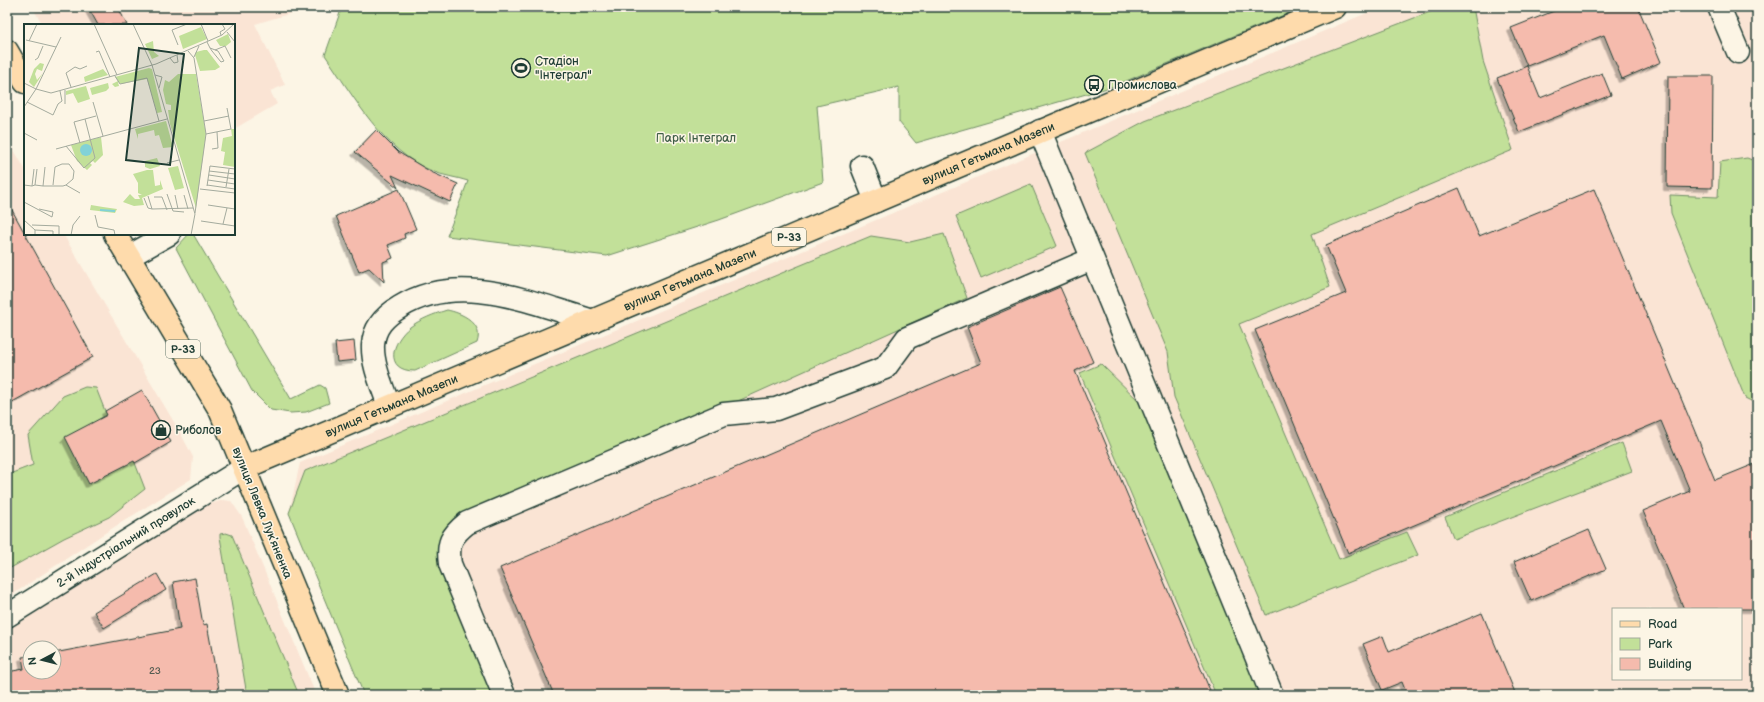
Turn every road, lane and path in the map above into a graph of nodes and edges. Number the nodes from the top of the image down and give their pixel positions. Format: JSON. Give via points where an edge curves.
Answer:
{"nodes":[{"id":1,"x":1334,"y":7,"type":"edge"},
{"id":2,"x":1718,"y":7,"type":"edge"},
{"id":3,"x":7,"y":51,"type":"edge"},
{"id":4,"x":1738,"y":52,"type":"dead end"},
{"id":5,"x":24,"y":80,"type":"edge"},
{"id":6,"x":1040,"y":131,"type":"junction"},
{"id":7,"x":862,"y":166,"type":"dead end"},
{"id":8,"x":876,"y":201,"type":"junction"},
{"id":9,"x":116,"y":235,"type":"edge"},
{"id":10,"x":167,"y":235,"type":"edge"},
{"id":11,"x":128,"y":256,"type":"junction"},
{"id":12,"x":1092,"y":259,"type":"junction"},
{"id":13,"x":593,"y":320,"type":"junction"},
{"id":14,"x":389,"y":406,"type":"junction"},
{"id":15,"x":244,"y":468,"type":"junction"},
{"id":16,"x":7,"y":616,"type":"edge"},
{"id":17,"x":338,"y":695,"type":"edge"},
{"id":18,"x":504,"y":695,"type":"edge"},
{"id":19,"x":1272,"y":695,"type":"edge"}],
"edges":[{"from":1,"to":6,"type":"main road","name":"вулиця Гетьмана Мазепи","number":"Р-33"},
{"from":2,"to":4,"type":"street"},
{"from":3,"to":5,"type":"main road"},
{"from":6,"to":8,"type":"main road","name":"вулиця Гетьмана Мазепи","number":"Р-33"},
{"from":6,"to":12,"type":"street"},
{"from":7,"to":8,"type":"street"},
{"from":8,"to":13,"type":"main road","name":"вулиця Гетьмана Мазепи","number":"Р-33"},
{"from":9,"to":11,"type":"main road","name":"вулиця Левка Лукʼяненка","number":"Р-33"},
{"from":10,"to":11,"type":"street"},
{"from":11,"to":15,"type":"main road","name":"вулиця Левка Лукʼяненка","number":"Р-33","via":[[220,410]]},
{"from":12,"to":18,"type":"street","via":[[907,338],[885,368],[776,409],[724,414],[467,523],[450,541],[450,564]]},
{"from":12,"to":19,"type":"street"},
{"from":13,"to":14,"type":"main road","name":"вулиця Гетьмана Мазепи","number":"Р-33"},
{"from":13,"to":14,"type":"street","via":[[504,294],[458,290],[407,303],[390,313],[376,329],[373,346]]},
{"from":14,"to":15,"type":"main road","name":"вулиця Гетьмана Мазепи","number":"Р-33"},
{"from":15,"to":16,"type":"street","name":"2-й Індустріальний провулок"},
{"from":15,"to":17,"type":"main road","name":"вулиця Левка Лукʼяненка"}]}
